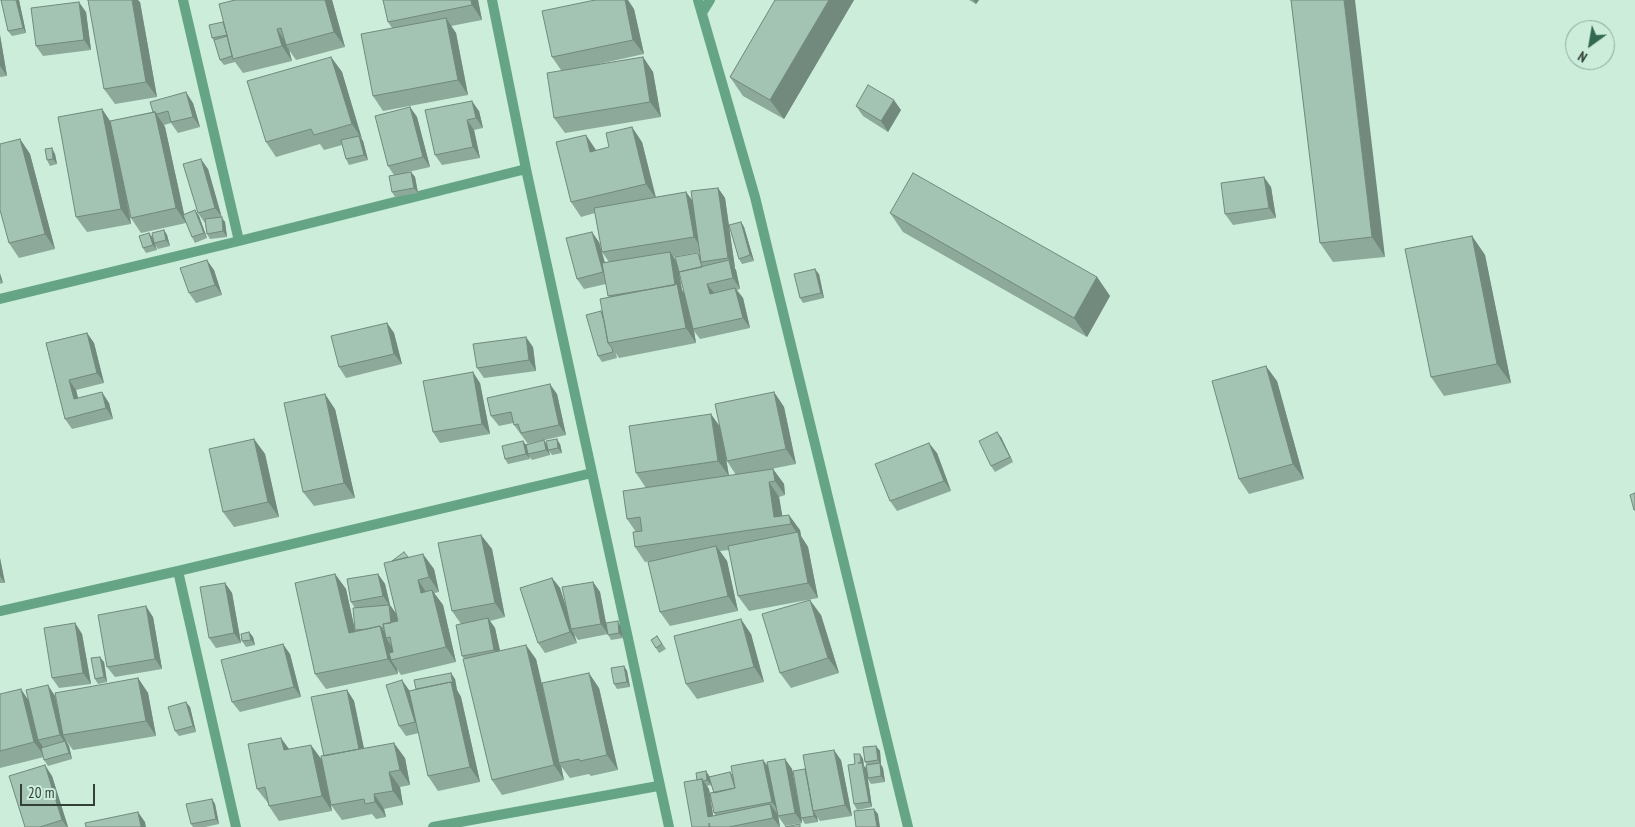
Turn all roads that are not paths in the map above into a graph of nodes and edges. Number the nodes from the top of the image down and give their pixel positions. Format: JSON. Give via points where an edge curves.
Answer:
{"nodes":[{"id":1,"x":183,"y":0,"type":"edge"},
{"id":2,"x":492,"y":0,"type":"edge"},
{"id":3,"x":698,"y":0,"type":"edge"},
{"id":4,"x":710,"y":0,"type":"edge"},
{"id":5,"x":702,"y":13,"type":"junction"},
{"id":6,"x":526,"y":169,"type":"junction"},
{"id":7,"x":239,"y":242,"type":"junction"},
{"id":8,"x":0,"y":299,"type":"edge"},
{"id":9,"x":592,"y":473,"type":"junction"},
{"id":10,"x":178,"y":571,"type":"junction"},
{"id":11,"x":0,"y":611,"type":"edge"},
{"id":12,"x":658,"y":786,"type":"junction"},
{"id":13,"x":236,"y":827,"type":"edge"},
{"id":14,"x":433,"y":827,"type":"edge"},
{"id":15,"x":669,"y":827,"type":"edge"},
{"id":16,"x":908,"y":827,"type":"edge"}],
"edges":[{"from":1,"to":7,"type":"street"},
{"from":2,"to":6,"type":"street"},
{"from":3,"to":5,"type":"street"},
{"from":4,"to":5,"type":"street"},
{"from":5,"to":16,"type":"street","via":[[755,197]]},
{"from":6,"to":7,"type":"street"},
{"from":6,"to":9,"type":"street"},
{"from":7,"to":8,"type":"street"},
{"from":9,"to":10,"type":"street"},
{"from":9,"to":12,"type":"street"},
{"from":10,"to":11,"type":"street"},
{"from":10,"to":13,"type":"street"},
{"from":12,"to":14,"type":"street"},
{"from":12,"to":15,"type":"street"}]}
